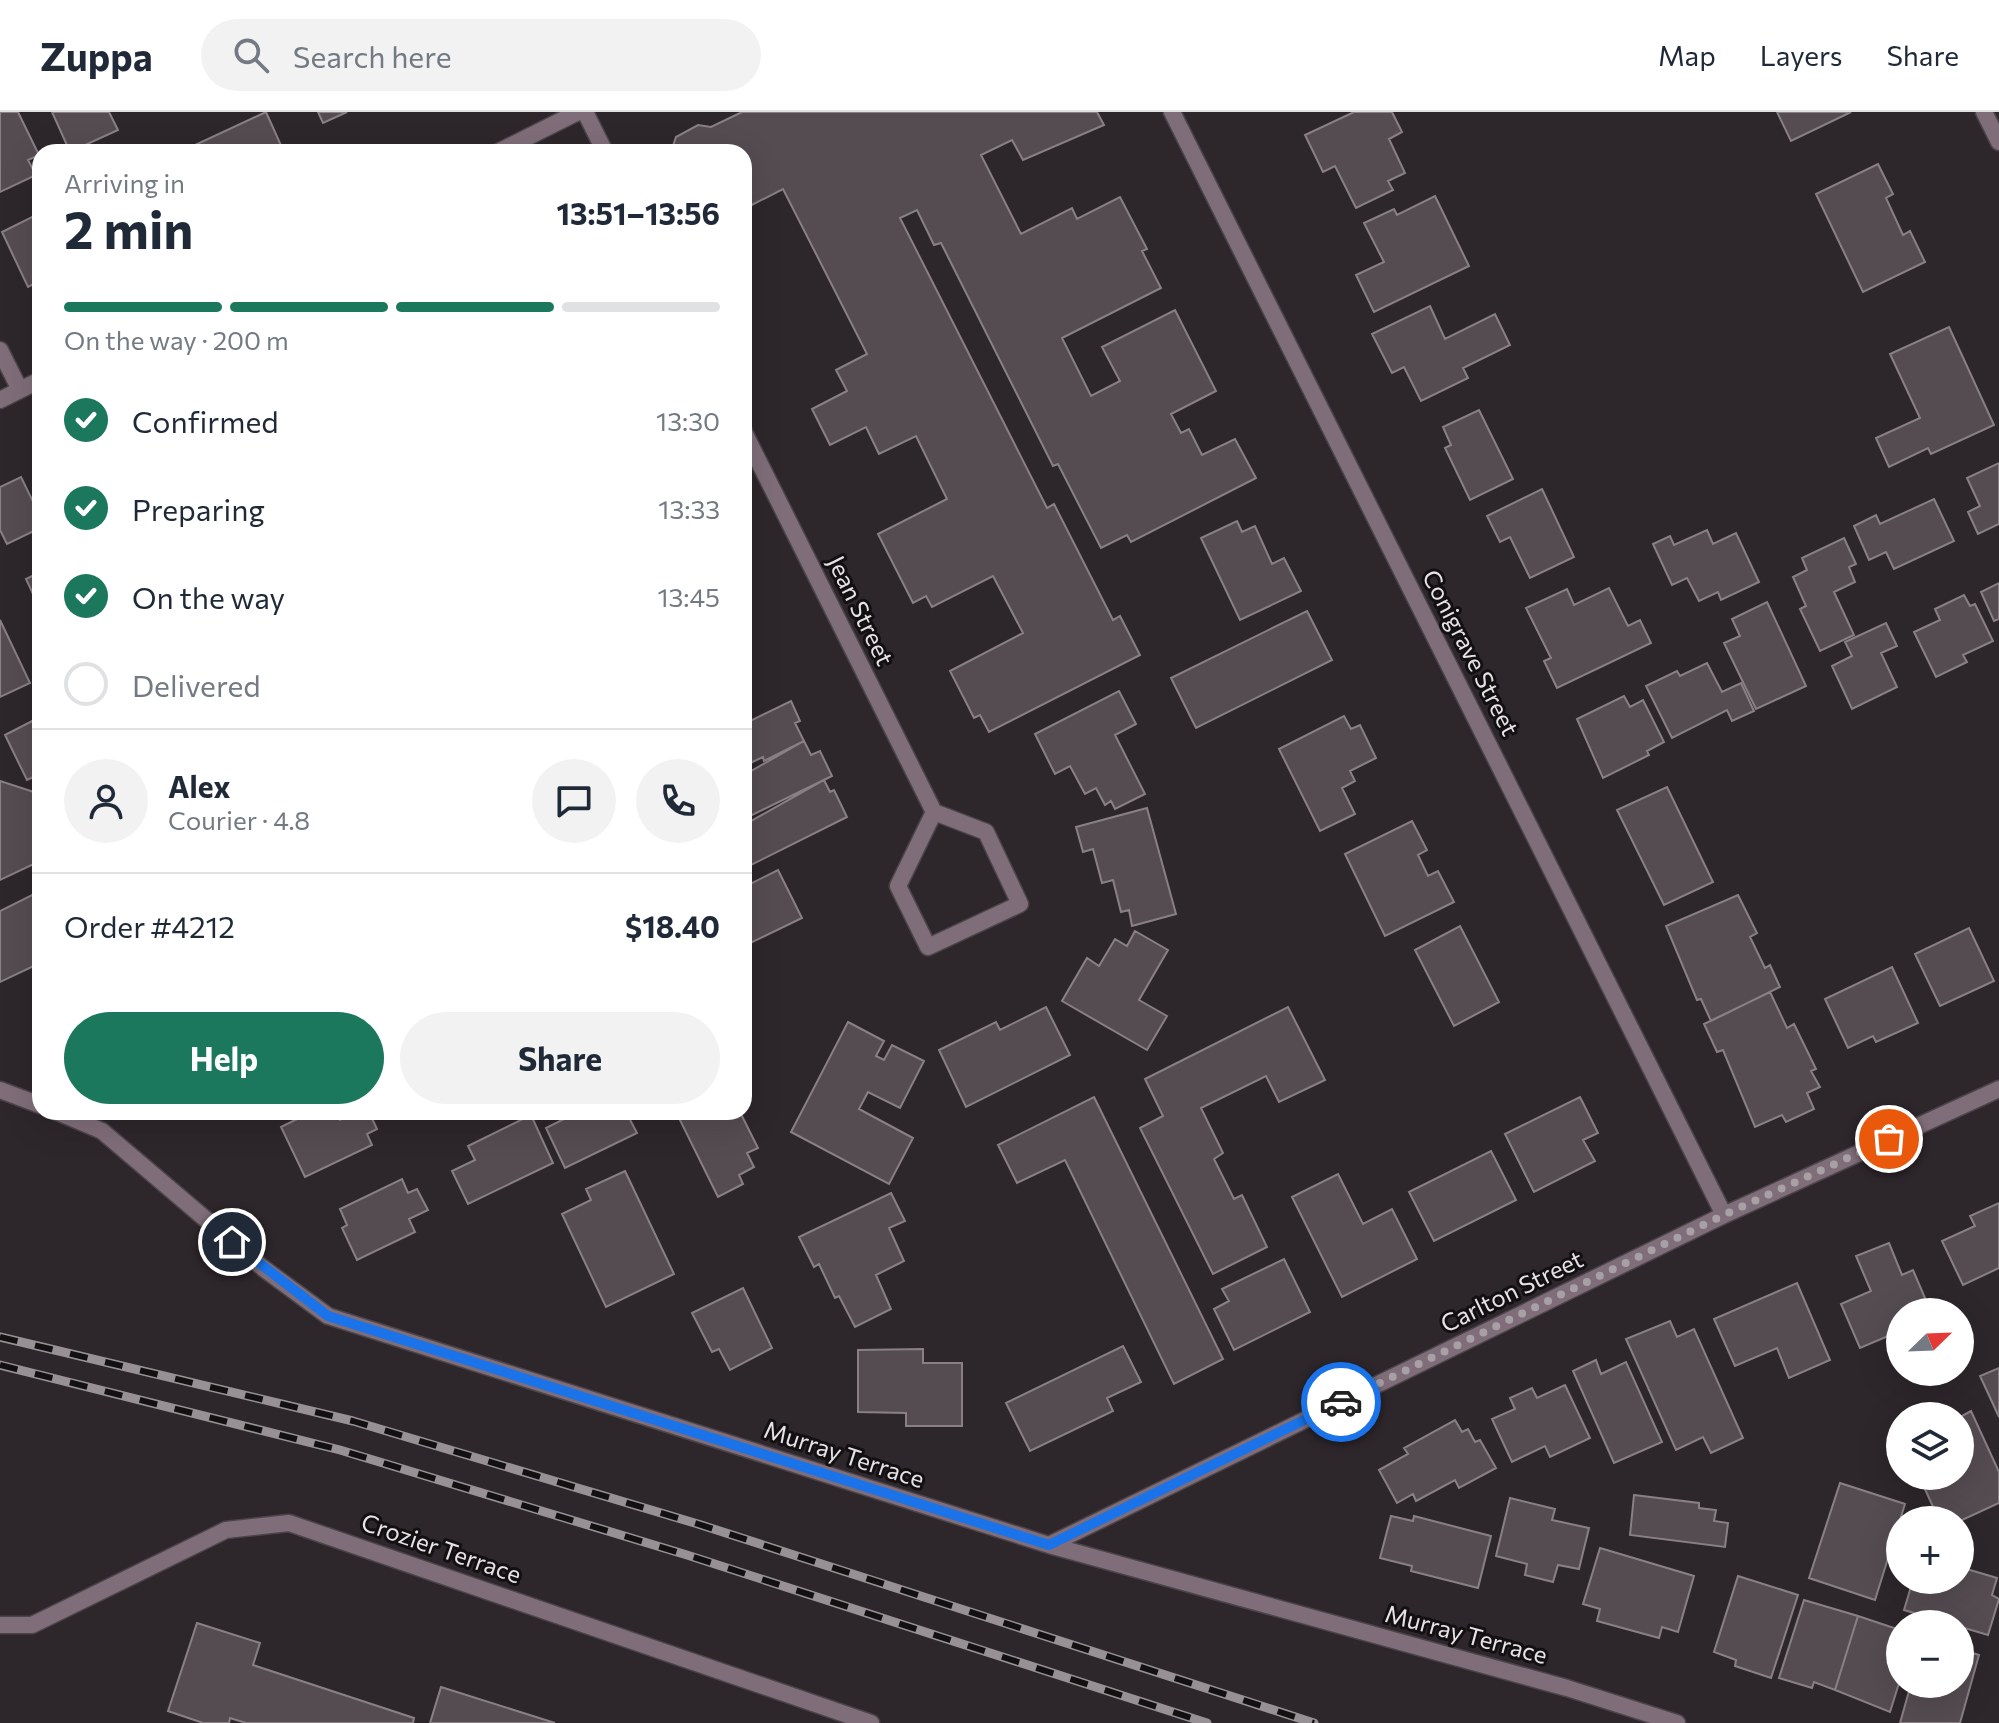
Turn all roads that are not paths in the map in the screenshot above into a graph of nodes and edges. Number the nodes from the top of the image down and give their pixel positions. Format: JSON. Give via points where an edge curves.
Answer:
{"nodes":[{"id":1,"x":578,"y":112,"type":"edge"},
{"id":2,"x":585,"y":112,"type":"edge"},
{"id":3,"x":1172,"y":112,"type":"edge"},
{"id":4,"x":1984,"y":112,"type":"edge"},
{"id":5,"x":1997,"y":132,"type":"edge"},
{"id":6,"x":514,"y":144,"type":"edge"},
{"id":7,"x":601,"y":144,"type":"edge"},
{"id":8,"x":0,"y":350,"type":"edge"},
{"id":9,"x":32,"y":384,"type":"edge"},
{"id":10,"x":20,"y":390,"type":"junction"},
{"id":11,"x":0,"y":400,"type":"edge"},
{"id":12,"x":752,"y":448,"type":"edge"},
{"id":13,"x":934,"y":812,"type":"junction"},
{"id":14,"x":1999,"y":1089,"type":"edge"},
{"id":15,"x":0,"y":1090,"type":"edge"},
{"id":16,"x":32,"y":1102,"type":"edge"},
{"id":17,"x":76,"y":1120,"type":"edge"},
{"id":18,"x":1724,"y":1215,"type":"junction"},
{"id":19,"x":1049,"y":1545,"type":"junction"},
{"id":20,"x":0,"y":1625,"type":"edge"},
{"id":21,"x":871,"y":1723,"type":"edge"},
{"id":22,"x":1677,"y":1723,"type":"edge"}],
"edges":[{"from":1,"to":6,"type":"street"},
{"from":2,"to":7,"type":"street"},
{"from":3,"to":18,"type":"street","name":"Conigrave Street"},
{"from":4,"to":5,"type":"street"},
{"from":8,"to":10,"type":"street"},
{"from":9,"to":10,"type":"street"},
{"from":10,"to":11,"type":"street"},
{"from":12,"to":13,"type":"street","name":"Jean Street"},
{"from":13,"to":13,"type":"street","via":[[986,832],[1020,904],[928,947],[898,886]]},
{"from":14,"to":18,"type":"street","name":"Carlton Street"},
{"from":15,"to":16,"type":"street"},
{"from":17,"to":19,"type":"street","name":"Murray Terrace","via":[[102,1131],[263,1268],[328,1316]]},
{"from":18,"to":19,"type":"street","name":"Carlton Street"},
{"from":19,"to":22,"type":"street","name":"Murray Terrace"},
{"from":20,"to":21,"type":"street","name":"Crozier Terrace","via":[[32,1625],[226,1530],[289,1523]]}]}
